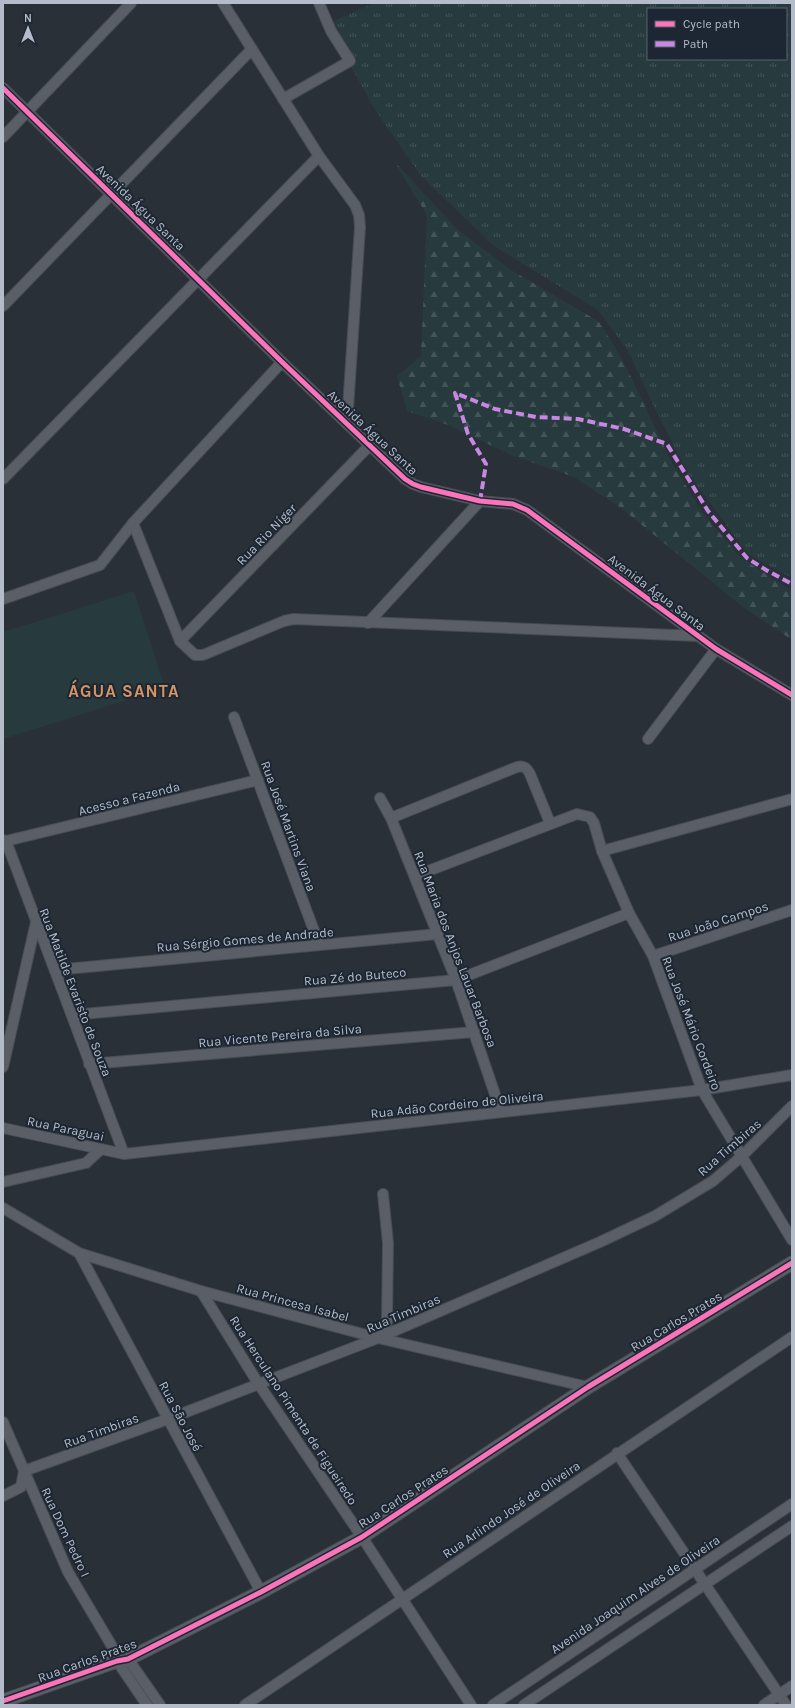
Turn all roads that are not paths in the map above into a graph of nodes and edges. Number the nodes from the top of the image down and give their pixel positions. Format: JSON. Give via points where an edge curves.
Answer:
{"nodes":[{"id":1,"x":131,"y":3,"type":"edge"},
{"id":2,"x":223,"y":3,"type":"edge"},
{"id":3,"x":319,"y":3,"type":"edge"},
{"id":4,"x":252,"y":49,"type":"junction"},
{"id":5,"x":3,"y":88,"type":"edge"},
{"id":6,"x":284,"y":99,"type":"junction"},
{"id":7,"x":27,"y":112,"type":"junction"},
{"id":8,"x":3,"y":137,"type":"edge"},
{"id":9,"x":319,"y":156,"type":"junction"},
{"id":10,"x":112,"y":193,"type":"junction"},
{"id":11,"x":198,"y":278,"type":"junction"},
{"id":12,"x":3,"y":306,"type":"edge"},
{"id":13,"x":282,"y":362,"type":"junction"},
{"id":14,"x":347,"y":424,"type":"junction"},
{"id":15,"x":370,"y":445,"type":"junction"},
{"id":16,"x":3,"y":479,"type":"edge"},
{"id":17,"x":480,"y":501,"type":"junction"},
{"id":18,"x":133,"y":523,"type":"junction"},
{"id":19,"x":3,"y":599,"type":"edge"},
{"id":20,"x":368,"y":623,"type":"junction"},
{"id":21,"x":698,"y":636,"type":"junction"},
{"id":22,"x":180,"y":641,"type":"junction"},
{"id":23,"x":716,"y":649,"type":"junction"},
{"id":24,"x":792,"y":695,"type":"edge"},
{"id":25,"x":234,"y":717,"type":"dead end"},
{"id":26,"x":648,"y":739,"type":"dead end"},
{"id":27,"x":258,"y":780,"type":"junction"},
{"id":28,"x":380,"y":798,"type":"dead end"},
{"id":29,"x":792,"y":799,"type":"edge"},
{"id":30,"x":391,"y":818,"type":"junction"},
{"id":31,"x":550,"y":824,"type":"junction"},
{"id":32,"x":5,"y":840,"type":"edge"},
{"id":33,"x":602,"y":852,"type":"junction"},
{"id":34,"x":415,"y":876,"type":"junction"},
{"id":35,"x":792,"y":910,"type":"edge"},
{"id":36,"x":629,"y":913,"type":"junction"},
{"id":37,"x":36,"y":922,"type":"junction"},
{"id":38,"x":438,"y":934,"type":"junction"},
{"id":39,"x":319,"y":944,"type":"junction"},
{"id":40,"x":653,"y":956,"type":"junction"},
{"id":41,"x":55,"y":970,"type":"junction"},
{"id":42,"x":456,"y":980,"type":"junction"},
{"id":43,"x":72,"y":1015,"type":"junction"},
{"id":44,"x":474,"y":1032,"type":"junction"},
{"id":45,"x":89,"y":1064,"type":"junction"},
{"id":46,"x":3,"y":1067,"type":"edge"},
{"id":47,"x":792,"y":1075,"type":"edge"},
{"id":48,"x":702,"y":1090,"type":"junction"},
{"id":49,"x":792,"y":1106,"type":"edge"},
{"id":50,"x":501,"y":1112,"type":"junction"},
{"id":51,"x":3,"y":1128,"type":"edge"},
{"id":52,"x":101,"y":1149,"type":"junction"},
{"id":53,"x":124,"y":1154,"type":"junction"},
{"id":54,"x":742,"y":1156,"type":"junction"},
{"id":55,"x":3,"y":1182,"type":"edge"},
{"id":56,"x":383,"y":1194,"type":"dead end"},
{"id":57,"x":3,"y":1208,"type":"edge"},
{"id":58,"x":792,"y":1240,"type":"edge"},
{"id":59,"x":79,"y":1254,"type":"junction"},
{"id":60,"x":792,"y":1263,"type":"edge"},
{"id":61,"x":201,"y":1290,"type":"junction"},
{"id":62,"x":792,"y":1337,"type":"edge"},
{"id":63,"x":378,"y":1338,"type":"junction"},
{"id":64,"x":258,"y":1383,"type":"junction"},
{"id":65,"x":588,"y":1387,"type":"junction"},
{"id":66,"x":168,"y":1419,"type":"junction"},
{"id":67,"x":3,"y":1422,"type":"edge"},
{"id":68,"x":617,"y":1454,"type":"junction"},
{"id":69,"x":24,"y":1472,"type":"junction"},
{"id":70,"x":3,"y":1496,"type":"edge"},
{"id":71,"x":792,"y":1504,"type":"edge"},
{"id":72,"x":792,"y":1526,"type":"edge"},
{"id":73,"x":362,"y":1536,"type":"junction"},
{"id":74,"x":695,"y":1569,"type":"junction"},
{"id":75,"x":705,"y":1584,"type":"junction"},
{"id":76,"x":261,"y":1592,"type":"junction"},
{"id":77,"x":402,"y":1598,"type":"junction"},
{"id":78,"x":120,"y":1656,"type":"junction"},
{"id":79,"x":792,"y":1686,"type":"edge"},
{"id":80,"x":779,"y":1695,"type":"junction"},
{"id":81,"x":3,"y":1701,"type":"edge"},
{"id":82,"x":147,"y":1705,"type":"edge"},
{"id":83,"x":160,"y":1705,"type":"edge"},
{"id":84,"x":245,"y":1705,"type":"edge"},
{"id":85,"x":471,"y":1705,"type":"edge"},
{"id":86,"x":493,"y":1705,"type":"edge"},
{"id":87,"x":524,"y":1705,"type":"edge"},
{"id":88,"x":764,"y":1705,"type":"edge"},
{"id":89,"x":786,"y":1705,"type":"edge"}],
"edges":[{"from":1,"to":7,"type":"street"},
{"from":2,"to":4,"type":"street"},
{"from":3,"to":6,"type":"street","via":[[331,31],[350,61]]},
{"from":4,"to":6,"type":"street"},
{"from":4,"to":10,"type":"street"},
{"from":5,"to":7,"type":"street","name":"Avenida Água Santa"},
{"from":6,"to":9,"type":"street"},
{"from":7,"to":8,"type":"street"},
{"from":7,"to":10,"type":"street","name":"Avenida Água Santa"},
{"from":9,"to":11,"type":"street"},
{"from":9,"to":14,"type":"street","via":[[356,205],[359,215]]},
{"from":10,"to":11,"type":"street","name":"Avenida Água Santa"},
{"from":10,"to":12,"type":"street"},
{"from":11,"to":13,"type":"street","name":"Avenida Água Santa"},
{"from":11,"to":16,"type":"street"},
{"from":13,"to":14,"type":"street","name":"Avenida Água Santa"},
{"from":13,"to":18,"type":"street"},
{"from":14,"to":15,"type":"street","name":"Avenida Água Santa"},
{"from":15,"to":17,"type":"street","name":"Avenida Água Santa","via":[[413,484]]},
{"from":15,"to":22,"type":"street","name":"Rua Rio Níger"},
{"from":17,"to":20,"type":"street"},
{"from":17,"to":21,"type":"street","name":"Avenida Água Santa","via":[[513,504],[528,510]]},
{"from":18,"to":19,"type":"street","via":[[100,565]]},
{"from":18,"to":22,"type":"street"},
{"from":20,"to":21,"type":"street"},
{"from":20,"to":22,"type":"street","via":[[294,619],[203,655],[195,655]]},
{"from":21,"to":23,"type":"street","name":"Avenida Água Santa"},
{"from":23,"to":24,"type":"street","name":"Avenida Água Santa"},
{"from":23,"to":26,"type":"street"},
{"from":25,"to":27,"type":"street","name":"Rua José Martins Viana"},
{"from":27,"to":32,"type":"street","name":"Acesso a Fazenda"},
{"from":27,"to":39,"type":"street","name":"Rua José Martins Viana"},
{"from":28,"to":30,"type":"street","name":"Rua Maria dos Anjos Lauar Barbosa"},
{"from":29,"to":33,"type":"street"},
{"from":30,"to":31,"type":"street","via":[[524,766],[528,768]]},
{"from":30,"to":34,"type":"street","name":"Rua Maria dos Anjos Lauar Barbosa"},
{"from":31,"to":33,"type":"street","name":"Rua José Mário Cordeiro","via":[[577,814],[590,817]]},
{"from":31,"to":34,"type":"street"},
{"from":32,"to":37,"type":"street","name":"Rua Matilde Evaristo de Souza"},
{"from":33,"to":36,"type":"street","name":"Rua José Mário Cordeiro"},
{"from":34,"to":38,"type":"street","name":"Rua Maria dos Anjos Lauar Barbosa"},
{"from":35,"to":40,"type":"street","name":"Rua João Campos"},
{"from":36,"to":40,"type":"street","name":"Rua José Mário Cordeiro"},
{"from":36,"to":42,"type":"street","name":"Rua Zé do Buteco"},
{"from":37,"to":41,"type":"street","name":"Rua Matilde Evaristo de Souza"},
{"from":37,"to":46,"type":"street"},
{"from":38,"to":39,"type":"street","name":"Rua Sérgio Gomes de Andrade"},
{"from":38,"to":42,"type":"street","name":"Rua Maria dos Anjos Lauar Barbosa"},
{"from":39,"to":41,"type":"street","name":"Rua Sérgio Gomes de Andrade"},
{"from":40,"to":48,"type":"street","name":"Rua José Mário Cordeiro"},
{"from":41,"to":43,"type":"street","name":"Rua Matilde Evaristo de Souza"},
{"from":42,"to":43,"type":"street","name":"Rua Zé do Buteco"},
{"from":42,"to":44,"type":"street","name":"Rua Maria dos Anjos Lauar Barbosa"},
{"from":43,"to":45,"type":"street","name":"Rua Matilde Evaristo de Souza"},
{"from":44,"to":45,"type":"street","name":"Rua Vicente Pereira da Silva"},
{"from":44,"to":50,"type":"street","name":"Rua Maria dos Anjos Lauar Barbosa"},
{"from":45,"to":53,"type":"street","name":"Rua Matilde Evaristo de Souza"},
{"from":47,"to":48,"type":"street","name":"Rua Adão Cordeiro de Oliveira"},
{"from":48,"to":50,"type":"street","name":"Rua Adão Cordeiro de Oliveira"},
{"from":48,"to":54,"type":"street","name":"Rua José Mário Cordeiro"},
{"from":49,"to":54,"type":"street","name":"Rua Timbiras"},
{"from":50,"to":53,"type":"street","name":"Rua Adão Cordeiro de Oliveira"},
{"from":51,"to":52,"type":"street","name":"Rua Paraguai"},
{"from":52,"to":53,"type":"street","name":"Rua Paraguai"},
{"from":52,"to":55,"type":"street","via":[[86,1163]]},
{"from":54,"to":58,"type":"street","name":"Rua José Mário Cordeiro"},
{"from":54,"to":63,"type":"street","name":"Rua Timbiras","via":[[713,1181],[655,1216]]},
{"from":56,"to":63,"type":"street","via":[[388,1243],[387,1322]]},
{"from":57,"to":59,"type":"street","name":"Rua Princesa Isabel"},
{"from":59,"to":61,"type":"street","name":"Rua Princesa Isabel"},
{"from":59,"to":66,"type":"street","name":"Rua São José"},
{"from":60,"to":65,"type":"street","name":"Rua Carlos Prates"},
{"from":61,"to":63,"type":"street","name":"Rua Princesa Isabel"},
{"from":61,"to":64,"type":"street","name":"Rua Herculano Pimenta de Figueiredo"},
{"from":62,"to":68,"type":"street","name":"Rua Arlindo José de Oliveira"},
{"from":63,"to":64,"type":"street","name":"Rua Timbiras"},
{"from":63,"to":65,"type":"street","name":"Rua Princesa Isabel"},
{"from":64,"to":66,"type":"street","name":"Rua Timbiras"},
{"from":64,"to":73,"type":"street","name":"Rua Herculano Pimenta de Figueiredo"},
{"from":65,"to":73,"type":"street","name":"Rua Carlos Prates"},
{"from":66,"to":69,"type":"street","name":"Rua Timbiras"},
{"from":66,"to":76,"type":"street","name":"Rua São José"},
{"from":67,"to":69,"type":"street","name":"Rua Dom Pedro I"},
{"from":68,"to":74,"type":"street"},
{"from":68,"to":77,"type":"street","name":"Rua Arlindo José de Oliveira"},
{"from":69,"to":70,"type":"street","via":[[21,1487]]},
{"from":69,"to":78,"type":"street","name":"Rua Dom Pedro I","via":[[68,1572]]},
{"from":71,"to":74,"type":"street","name":"Avenida Joaquim Alves de Oliveira"},
{"from":72,"to":75,"type":"street"},
{"from":73,"to":76,"type":"street","name":"Rua Carlos Prates"},
{"from":73,"to":77,"type":"street","name":"Rua Herculano Pimenta de Figueiredo"},
{"from":74,"to":75,"type":"street"},
{"from":74,"to":86,"type":"street","name":"Avenida Joaquim Alves de Oliveira"},
{"from":75,"to":80,"type":"street"},
{"from":75,"to":87,"type":"street"},
{"from":76,"to":78,"type":"street","name":"Rua Carlos Prates"},
{"from":77,"to":84,"type":"street","name":"Rua Arlindo José de Oliveira"},
{"from":77,"to":85,"type":"street","name":"Rua Herculano Pimenta de Figueiredo"},
{"from":78,"to":81,"type":"street","name":"Rua Carlos Prates"},
{"from":78,"to":82,"type":"street"},
{"from":78,"to":83,"type":"street"},
{"from":79,"to":80,"type":"street"},
{"from":80,"to":88,"type":"street"},
{"from":80,"to":89,"type":"street"}]}
